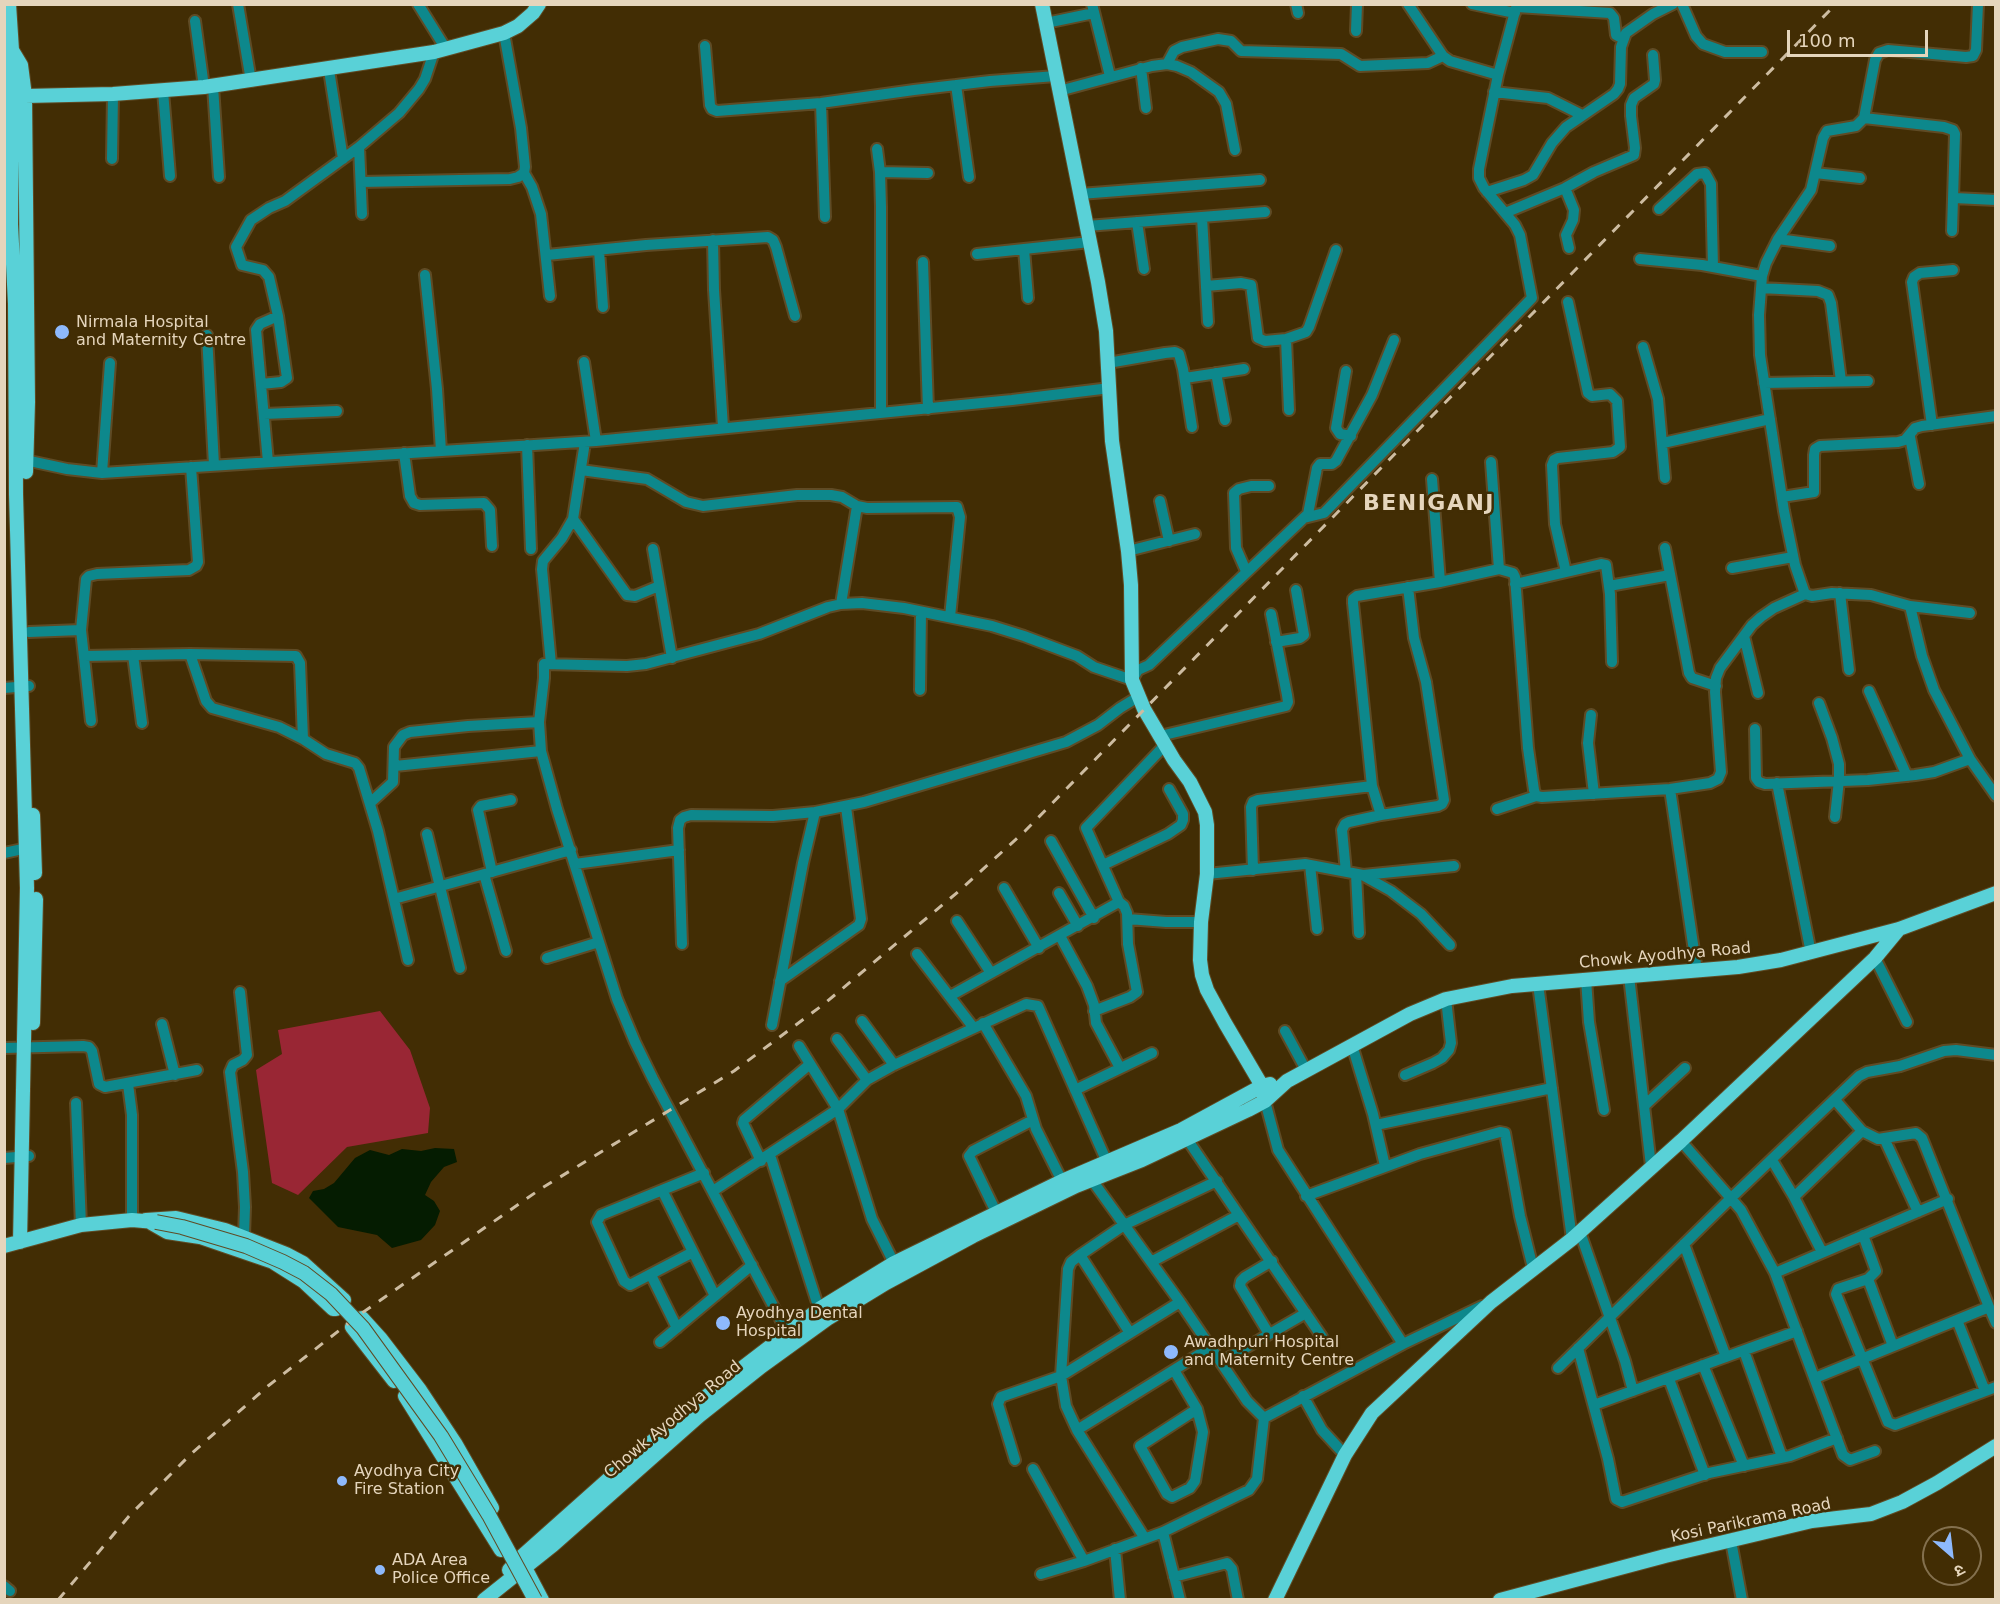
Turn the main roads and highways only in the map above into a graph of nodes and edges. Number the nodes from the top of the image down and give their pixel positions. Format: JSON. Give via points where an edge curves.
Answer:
{"nodes":[{"id":1,"x":9,"y":4,"type":"edge"},
{"id":2,"x":538,"y":4,"type":"edge"},
{"id":3,"x":1042,"y":4,"type":"edge"},
{"id":4,"x":12,"y":72,"type":"edge"},
{"id":5,"x":25,"y":96,"type":"junction"},
{"id":6,"x":19,"y":124,"type":"junction"},
{"id":7,"x":8,"y":224,"type":"edge"},
{"id":8,"x":10,"y":408,"type":"edge"},
{"id":9,"x":25,"y":686,"type":"junction"},
{"id":10,"x":1995,"y":893,"type":"edge"},
{"id":11,"x":1899,"y":929,"type":"junction"},
{"id":12,"x":1287,"y":1081,"type":"junction"},
{"id":13,"x":1262,"y":1086,"type":"junction"},
{"id":14,"x":1265,"y":1101,"type":"junction"},
{"id":15,"x":1184,"y":1135,"type":"junction"},
{"id":16,"x":1089,"y":1175,"type":"junction"},
{"id":17,"x":145,"y":1221,"type":"junction"},
{"id":18,"x":23,"y":1242,"type":"junction"},
{"id":19,"x":4,"y":1246,"type":"edge"},
{"id":20,"x":1995,"y":1446,"type":"edge"},
{"id":21,"x":571,"y":1521,"type":"junction"},
{"id":22,"x":518,"y":1567,"type":"junction"},
{"id":23,"x":476,"y":1599,"type":"edge"},
{"id":24,"x":484,"y":1599,"type":"edge"},
{"id":25,"x":529,"y":1599,"type":"edge"},
{"id":26,"x":535,"y":1599,"type":"edge"},
{"id":27,"x":542,"y":1599,"type":"edge"},
{"id":28,"x":1275,"y":1599,"type":"edge"},
{"id":29,"x":1500,"y":1599,"type":"edge"}],
"edges":[{"from":1,"to":4,"type":"main road"},
{"from":2,"to":5,"type":"main road","via":[[518,26],[504,33],[440,51],[208,87]]},
{"from":3,"to":13,"type":"main road","via":[[1106,331],[1112,441],[1131,585],[1132,680],[1162,741],[1205,812],[1207,874],[1200,960],[1208,990]]},
{"from":4,"to":5,"type":"main road"},
{"from":4,"to":6,"type":"main road"},
{"from":5,"to":6,"type":"main road"},
{"from":6,"to":7,"type":"main road"},
{"from":6,"to":9,"type":"main road","via":[[28,402],[29,632]]},
{"from":7,"to":8,"type":"main road"},
{"from":8,"to":9,"type":"main road"},
{"from":9,"to":18,"type":"main road","via":[[36,944],[28,1047]]},
{"from":10,"to":11,"type":"main road","name":"Chowk Ayodhya Road"},
{"from":11,"to":12,"type":"main road","name":"Chowk Ayodhya Road","via":[[1749,966],[1538,984],[1446,999],[1410,1014]]},
{"from":11,"to":28,"type":"main road","via":[[1875,958],[1681,1141],[1576,1236],[1491,1302],[1372,1413],[1345,1455]]},
{"from":12,"to":13,"type":"main road"},
{"from":12,"to":14,"type":"main road"},
{"from":13,"to":14,"type":"main road"},
{"from":13,"to":15,"type":"main road"},
{"from":14,"to":15,"type":"main road"},
{"from":15,"to":16,"type":"main road"},
{"from":15,"to":16,"type":"main road","via":[[1107,1162]]},
{"from":16,"to":21,"type":"main road","name":"Chowk Ayodhya Road","via":[[827,1318]]},
{"from":16,"to":21,"type":"main road","name":"Chowk Ayodhya Road","via":[[1062,1181],[991,1214],[894,1263],[819,1309],[630,1460]]},
{"from":17,"to":17,"type":"main road","via":[[176,1218],[243,1236],[303,1263],[343,1303],[333,1309],[303,1281],[273,1262],[200,1237],[168,1232]]},
{"from":17,"to":18,"type":"main road","via":[[81,1225]]},
{"from":17,"to":26,"type":"main road","bridge":true,"via":[[182,1227],[246,1246],[304,1273],[331,1294],[363,1328],[441,1436]]},
{"from":18,"to":19,"type":"main road"},
{"from":20,"to":29,"type":"main road","name":"Kosi Parikrama Road","via":[[1937,1484],[1871,1514],[1812,1521]]},
{"from":21,"to":22,"type":"main road"},
{"from":22,"to":22,"type":"main road","via":[[405,1397],[352,1327],[357,1319],[362,1318],[381,1339],[456,1443]]},
{"from":22,"to":23,"type":"main road"},
{"from":22,"to":24,"type":"main road"},
{"from":22,"to":25,"type":"main road"},
{"from":22,"to":27,"type":"main road"}]}
